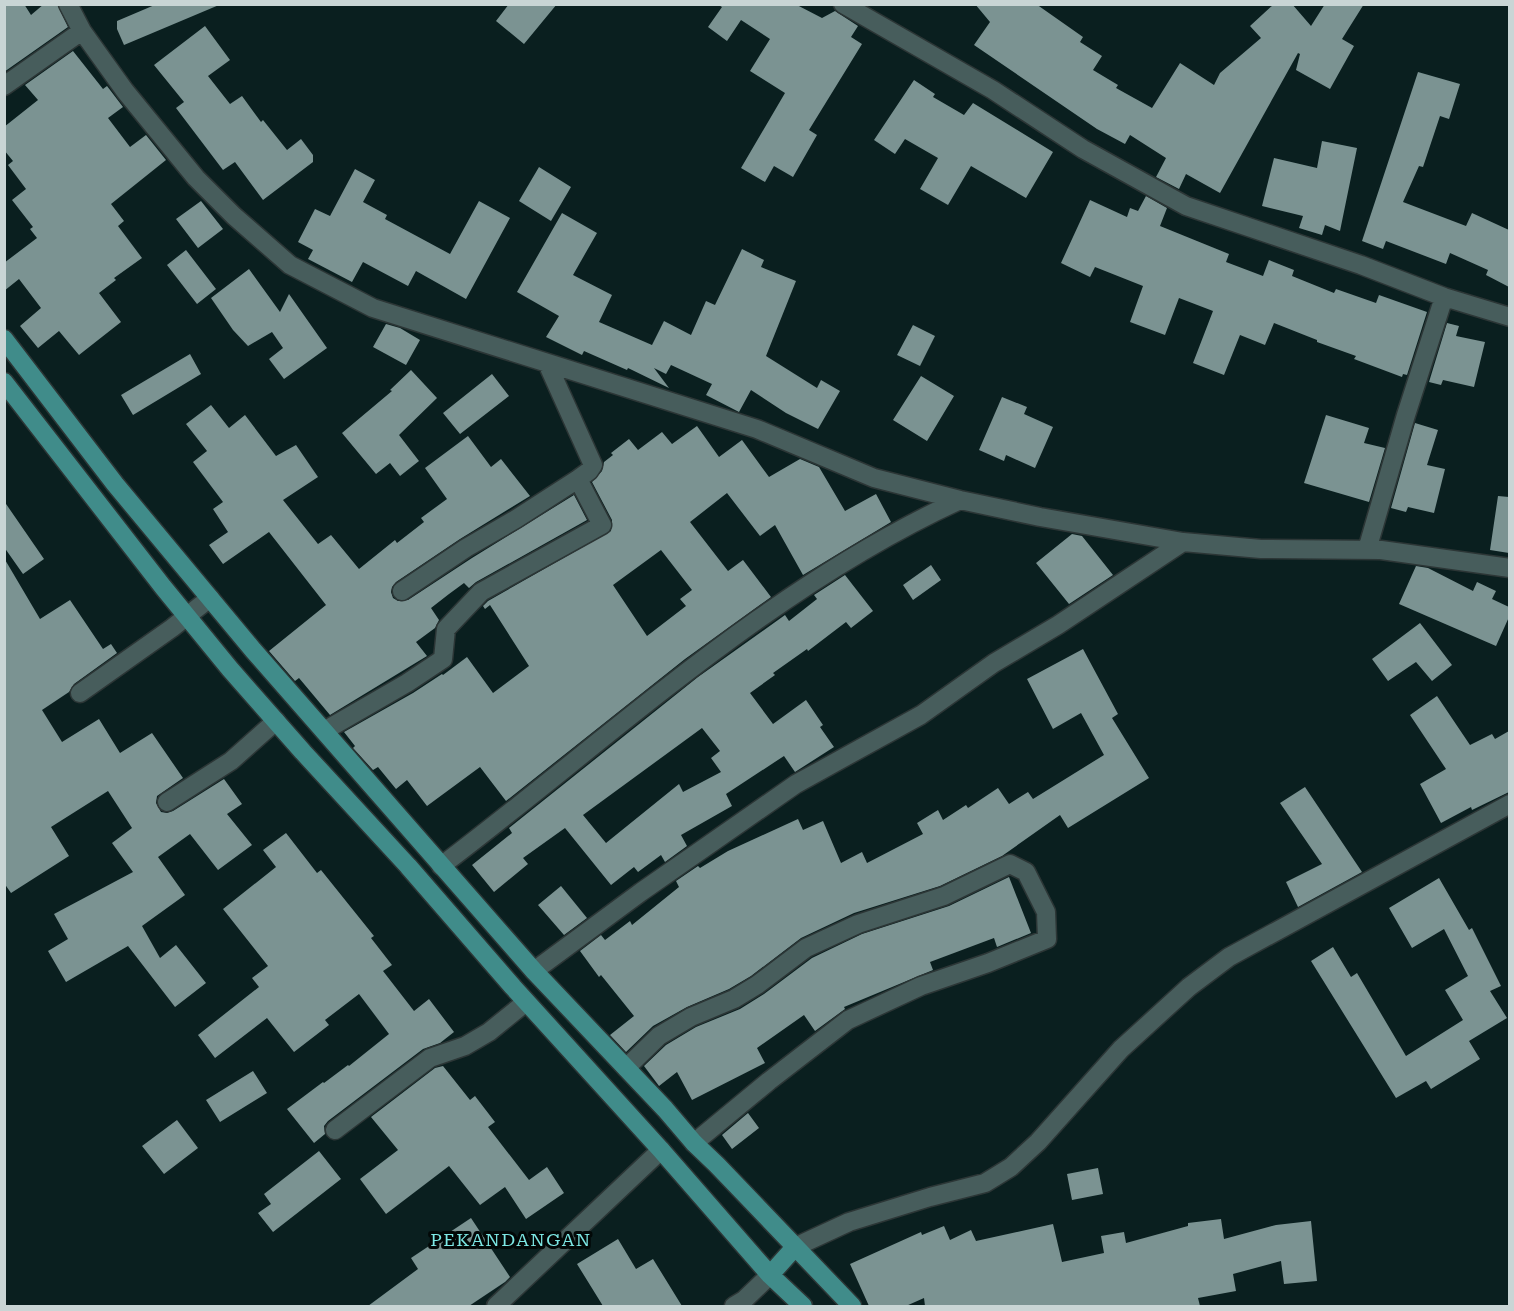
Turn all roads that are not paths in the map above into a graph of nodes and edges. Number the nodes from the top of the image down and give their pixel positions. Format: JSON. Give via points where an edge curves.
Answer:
{"nodes":[{"id":1,"x":68,"y":4,"type":"edge"},
{"id":2,"x":843,"y":4,"type":"edge"},
{"id":3,"x":82,"y":31,"type":"junction"},
{"id":4,"x":4,"y":87,"type":"edge"},
{"id":5,"x":1444,"y":297,"type":"junction"},
{"id":6,"x":1509,"y":317,"type":"edge"},
{"id":7,"x":4,"y":339,"type":"edge"},
{"id":8,"x":547,"y":363,"type":"junction"},
{"id":9,"x":4,"y":382,"type":"edge"},
{"id":10,"x":578,"y":479,"type":"junction"},
{"id":11,"x":960,"y":500,"type":"junction"},
{"id":12,"x":1183,"y":542,"type":"junction"},
{"id":13,"x":1367,"y":550,"type":"junction"},
{"id":14,"x":1509,"y":568,"type":"edge"},
{"id":15,"x":402,"y":591,"type":"dead end"},
{"id":16,"x":210,"y":598,"type":"junction"},
{"id":17,"x":187,"y":616,"type":"junction"},
{"id":18,"x":80,"y":693,"type":"dead end"},
{"id":19,"x":270,"y":727,"type":"junction"},
{"id":20,"x":324,"y":731,"type":"junction"},
{"id":21,"x":167,"y":802,"type":"dead end"},
{"id":22,"x":1509,"y":804,"type":"edge"},
{"id":23,"x":441,"y":866,"type":"junction"},
{"id":24,"x":538,"y":967,"type":"junction"},
{"id":25,"x":523,"y":1004,"type":"junction"},
{"id":26,"x":626,"y":1068,"type":"junction"},
{"id":27,"x":335,"y":1130,"type":"dead end"},
{"id":28,"x":694,"y":1143,"type":"junction"},
{"id":29,"x":661,"y":1150,"type":"junction"},
{"id":30,"x":795,"y":1247,"type":"junction"},
{"id":31,"x":770,"y":1275,"type":"junction"},
{"id":32,"x":739,"y":1303,"type":"edge"},
{"id":33,"x":496,"y":1306,"type":"edge"},
{"id":34,"x":803,"y":1306,"type":"edge"},
{"id":35,"x":852,"y":1306,"type":"edge"}],
"edges":[{"from":1,"to":3,"type":"street"},
{"from":2,"to":5,"type":"street","via":[[993,90],[1083,149],[1186,206]]},
{"from":3,"to":4,"type":"street"},
{"from":3,"to":8,"type":"street","via":[[125,92],[196,178],[290,265],[373,308]]},
{"from":5,"to":6,"type":"street"},
{"from":5,"to":13,"type":"street"},
{"from":7,"to":16,"type":"main road","via":[[115,484]]},
{"from":8,"to":10,"type":"street","via":[[593,465]]},
{"from":8,"to":11,"type":"street","via":[[757,429],[874,478]]},
{"from":9,"to":17,"type":"main road"},
{"from":10,"to":15,"type":"street"},
{"from":10,"to":20,"type":"street","via":[[602,525],[481,592],[446,629],[443,659]]},
{"from":11,"to":12,"type":"street"},
{"from":11,"to":23,"type":"street","via":[[913,521],[804,588],[672,682]]},
{"from":12,"to":13,"type":"street","via":[[1261,549]]},
{"from":12,"to":24,"type":"street","via":[[994,663],[921,715],[796,784]]},
{"from":13,"to":14,"type":"street"},
{"from":16,"to":17,"type":"street"},
{"from":16,"to":20,"type":"main road"},
{"from":17,"to":18,"type":"street"},
{"from":17,"to":19,"type":"main road"},
{"from":19,"to":21,"type":"street","via":[[231,761]]},
{"from":19,"to":25,"type":"main road","via":[[408,866]]},
{"from":20,"to":23,"type":"main road"},
{"from":22,"to":30,"type":"street","via":[[1229,957],[1121,1049],[1011,1167],[985,1183],[849,1222]]},
{"from":23,"to":24,"type":"main road"},
{"from":24,"to":26,"type":"main road"},
{"from":25,"to":27,"type":"street","via":[[465,1046],[430,1058]]},
{"from":25,"to":29,"type":"main road"},
{"from":26,"to":28,"type":"main road"},
{"from":26,"to":28,"type":"street","via":[[659,1036],[734,999],[806,948],[858,924],[944,896],[1010,864],[1026,872],[1046,912],[1047,939],[921,986],[848,1020]]},
{"from":28,"to":30,"type":"main road"},
{"from":29,"to":31,"type":"main road"},
{"from":29,"to":33,"type":"street"},
{"from":30,"to":31,"type":"main road"},
{"from":30,"to":35,"type":"main road"},
{"from":31,"to":32,"type":"street"},
{"from":31,"to":34,"type":"main road"}]}
